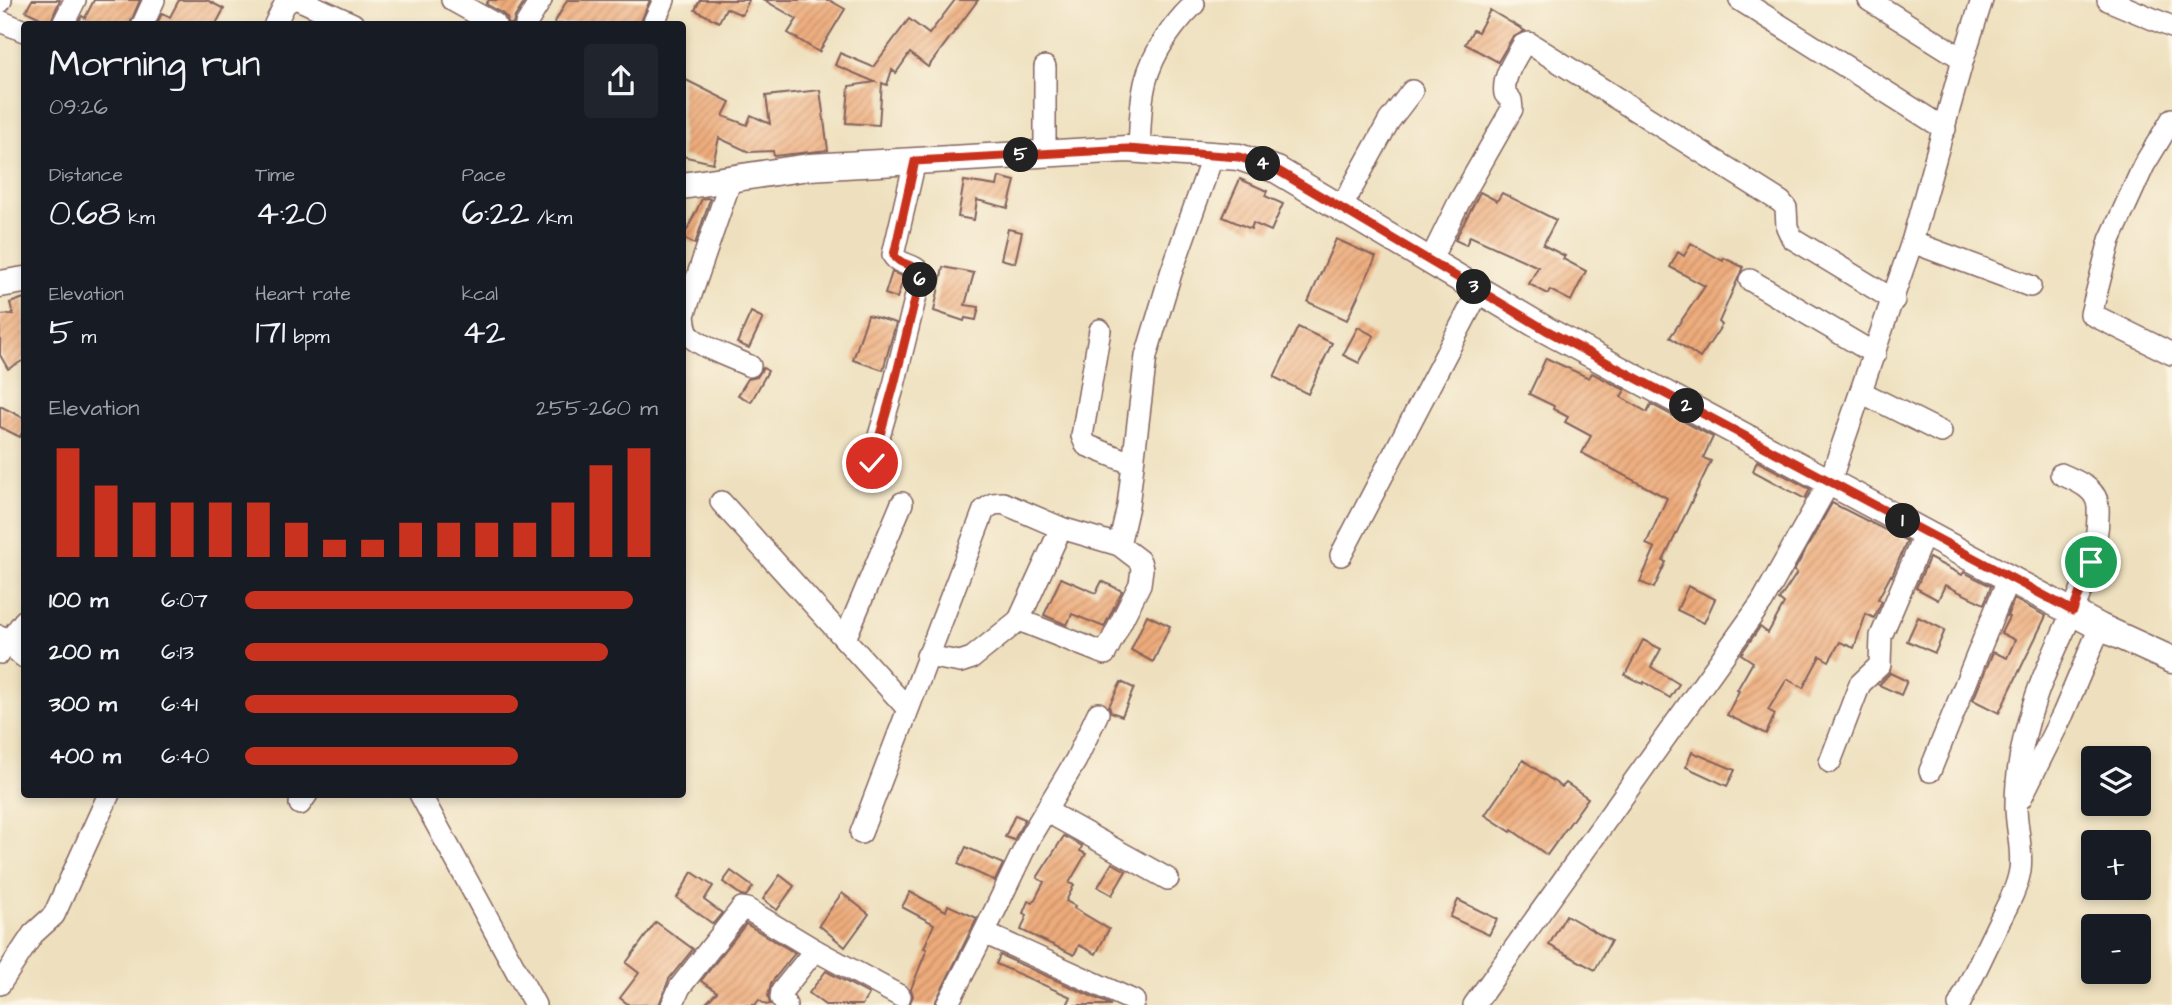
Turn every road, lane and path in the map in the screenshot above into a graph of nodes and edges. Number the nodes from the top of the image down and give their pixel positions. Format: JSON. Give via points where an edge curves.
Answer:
{"nodes":[{"id":1,"x":75,"y":0,"type":"edge"},
{"id":2,"x":154,"y":0,"type":"edge"},
{"id":3,"x":291,"y":0,"type":"edge"},
{"id":4,"x":300,"y":0,"type":"edge"},
{"id":5,"x":452,"y":0,"type":"edge"},
{"id":6,"x":541,"y":0,"type":"edge"},
{"id":7,"x":664,"y":0,"type":"edge"},
{"id":8,"x":1740,"y":0,"type":"edge"},
{"id":9,"x":1869,"y":0,"type":"edge"},
{"id":10,"x":1982,"y":0,"type":"edge"},
{"id":11,"x":2108,"y":0,"type":"edge"},
{"id":12,"x":1194,"y":4,"type":"dead end"},
{"id":13,"x":0,"y":21,"type":"edge"},
{"id":14,"x":64,"y":21,"type":"edge"},
{"id":15,"x":144,"y":21,"type":"edge"},
{"id":16,"x":276,"y":21,"type":"edge"},
{"id":17,"x":346,"y":21,"type":"edge"},
{"id":18,"x":490,"y":21,"type":"edge"},
{"id":19,"x":528,"y":21,"type":"edge"},
{"id":20,"x":654,"y":21,"type":"edge"},
{"id":21,"x":2172,"y":27,"type":"edge"},
{"id":22,"x":21,"y":30,"type":"edge"},
{"id":23,"x":1963,"y":59,"type":"junction"},
{"id":24,"x":1045,"y":67,"type":"dead end"},
{"id":25,"x":1412,"y":91,"type":"dead end"},
{"id":26,"x":2172,"y":119,"type":"edge"},
{"id":27,"x":1945,"y":129,"type":"junction"},
{"id":28,"x":1139,"y":150,"type":"junction"},
{"id":29,"x":1045,"y":154,"type":"junction"},
{"id":30,"x":1213,"y":155,"type":"junction"},
{"id":31,"x":915,"y":161,"type":"junction"},
{"id":32,"x":732,"y":179,"type":"junction"},
{"id":33,"x":686,"y":185,"type":"edge"},
{"id":34,"x":1341,"y":208,"type":"junction"},
{"id":35,"x":1912,"y":242,"type":"junction"},
{"id":36,"x":1430,"y":261,"type":"junction"},
{"id":37,"x":21,"y":280,"type":"edge"},
{"id":38,"x":1750,"y":280,"type":"dead end"},
{"id":39,"x":0,"y":284,"type":"edge"},
{"id":40,"x":2030,"y":286,"type":"dead end"},
{"id":41,"x":1479,"y":291,"type":"junction"},
{"id":42,"x":1894,"y":300,"type":"junction"},
{"id":43,"x":686,"y":309,"type":"edge"},
{"id":44,"x":686,"y":330,"type":"edge"},
{"id":45,"x":1100,"y":330,"type":"dead end"},
{"id":46,"x":1875,"y":354,"type":"junction"},
{"id":47,"x":2172,"y":354,"type":"edge"},
{"id":48,"x":750,"y":366,"type":"dead end"},
{"id":49,"x":1861,"y":392,"type":"junction"},
{"id":50,"x":1941,"y":432,"type":"dead end"},
{"id":51,"x":872,"y":463,"type":"dead end"},
{"id":52,"x":1133,"y":464,"type":"junction"},
{"id":53,"x":2062,"y":474,"type":"dead end"},
{"id":54,"x":1830,"y":481,"type":"junction"},
{"id":55,"x":721,"y":502,"type":"dead end"},
{"id":56,"x":902,"y":503,"type":"dead end"},
{"id":57,"x":1061,"y":528,"type":"junction"},
{"id":58,"x":1925,"y":533,"type":"junction"},
{"id":59,"x":1119,"y":545,"type":"junction"},
{"id":60,"x":1341,"y":555,"type":"dead end"},
{"id":61,"x":2010,"y":578,"type":"junction"},
{"id":62,"x":2073,"y":611,"type":"junction"},
{"id":63,"x":1019,"y":620,"type":"junction"},
{"id":64,"x":21,"y":624,"type":"edge"},
{"id":65,"x":2100,"y":627,"type":"junction"},
{"id":66,"x":845,"y":639,"type":"junction"},
{"id":67,"x":3,"y":644,"type":"edge"},
{"id":68,"x":21,"y":655,"type":"edge"},
{"id":69,"x":927,"y":656,"type":"junction"},
{"id":70,"x":2172,"y":660,"type":"edge"},
{"id":71,"x":907,"y":708,"type":"junction"},
{"id":72,"x":1098,"y":713,"type":"dead end"},
{"id":73,"x":1830,"y":762,"type":"dead end"},
{"id":74,"x":1930,"y":771,"type":"dead end"},
{"id":75,"x":107,"y":798,"type":"edge"},
{"id":76,"x":422,"y":798,"type":"edge"},
{"id":77,"x":2016,"y":806,"type":"junction"},
{"id":78,"x":1046,"y":811,"type":"junction"},
{"id":79,"x":861,"y":833,"type":"dead end"},
{"id":80,"x":1168,"y":878,"type":"dead end"},
{"id":81,"x":984,"y":933,"type":"junction"},
{"id":82,"x":815,"y":950,"type":"junction"},
{"id":83,"x":0,"y":984,"type":"edge"},
{"id":84,"x":900,"y":996,"type":"dead end"},
{"id":85,"x":1134,"y":1001,"type":"dead end"},
{"id":86,"x":536,"y":1005,"type":"edge"},
{"id":87,"x":672,"y":1005,"type":"edge"},
{"id":88,"x":786,"y":1005,"type":"edge"},
{"id":89,"x":947,"y":1005,"type":"edge"},
{"id":90,"x":1474,"y":1005,"type":"edge"},
{"id":91,"x":1959,"y":1005,"type":"edge"}],
"edges":[{"from":1,"to":14,"type":"street"},
{"from":2,"to":15,"type":"street"},
{"from":3,"to":16,"type":"street"},
{"from":4,"to":17,"type":"street"},
{"from":5,"to":18,"type":"street"},
{"from":6,"to":19,"type":"street"},
{"from":7,"to":20,"type":"street"},
{"from":8,"to":27,"type":"street"},
{"from":9,"to":23,"type":"street"},
{"from":10,"to":23,"type":"street"},
{"from":11,"to":21,"type":"street"},
{"from":12,"to":28,"type":"street","via":[[1173,28],[1149,72]]},
{"from":13,"to":22,"type":"street"},
{"from":23,"to":27,"type":"street"},
{"from":24,"to":29,"type":"street"},
{"from":25,"to":34,"type":"street","via":[[1389,121]]},
{"from":26,"to":47,"type":"street","via":[[2144,165],[2110,240],[2091,314]]},
{"from":27,"to":35,"type":"street"},
{"from":28,"to":29,"type":"main road"},
{"from":28,"to":30,"type":"main road"},
{"from":29,"to":31,"type":"main road"},
{"from":30,"to":34,"type":"main road","via":[[1259,162]]},
{"from":30,"to":52,"type":"street","via":[[1146,356]]},
{"from":31,"to":32,"type":"main road","via":[[808,167]]},
{"from":31,"to":51,"type":"street","via":[[894,255],[921,275]]},
{"from":32,"to":33,"type":"main road"},
{"from":32,"to":43,"type":"street"},
{"from":34,"to":36,"type":"main road"},
{"from":35,"to":40,"type":"street"},
{"from":35,"to":42,"type":"street"},
{"from":36,"to":41,"type":"main road"},
{"from":36,"to":42,"type":"street","via":[[1512,109],[1505,84],[1523,44],[1529,43],[1781,202],[1793,238]]},
{"from":37,"to":39,"type":"main road"},
{"from":38,"to":46,"type":"street"},
{"from":41,"to":54,"type":"main road"},
{"from":41,"to":60,"type":"street"},
{"from":42,"to":46,"type":"street"},
{"from":44,"to":48,"type":"street","via":[[699,342]]},
{"from":45,"to":52,"type":"street","via":[[1082,436],[1086,445]]},
{"from":46,"to":49,"type":"street"},
{"from":49,"to":50,"type":"street"},
{"from":49,"to":54,"type":"street"},
{"from":52,"to":59,"type":"street"},
{"from":53,"to":62,"type":"street","via":[[2089,488],[2098,504],[2091,562]]},
{"from":54,"to":58,"type":"main road"},
{"from":54,"to":90,"type":"street","via":[[1762,603]]},
{"from":55,"to":66,"type":"street"},
{"from":56,"to":66,"type":"street"},
{"from":57,"to":59,"type":"street"},
{"from":57,"to":63,"type":"street"},
{"from":57,"to":69,"type":"street","via":[[1003,503],[984,510]]},
{"from":58,"to":61,"type":"main road"},
{"from":58,"to":73,"type":"street","via":[[1881,636],[1880,665],[1860,684]]},
{"from":59,"to":63,"type":"street","via":[[1140,561],[1142,569],[1140,584],[1105,654]]},
{"from":61,"to":62,"type":"main road"},
{"from":61,"to":74,"type":"street"},
{"from":62,"to":65,"type":"main road"},
{"from":62,"to":77,"type":"street","via":[[2036,696],[2023,741]]},
{"from":63,"to":69,"type":"street","via":[[972,658],[960,662]]},
{"from":64,"to":67,"type":"street"},
{"from":65,"to":70,"type":"main road"},
{"from":65,"to":77,"type":"street"},
{"from":66,"to":71,"type":"street"},
{"from":67,"to":68,"type":"street"},
{"from":69,"to":71,"type":"street"},
{"from":71,"to":79,"type":"street"},
{"from":72,"to":78,"type":"street"},
{"from":75,"to":83,"type":"street","via":[[54,915],[33,934]]},
{"from":76,"to":86,"type":"street"},
{"from":77,"to":91,"type":"street","via":[[2021,854],[2017,883]]},
{"from":78,"to":80,"type":"street"},
{"from":78,"to":81,"type":"street"},
{"from":81,"to":85,"type":"street"},
{"from":81,"to":89,"type":"street"},
{"from":82,"to":84,"type":"street"},
{"from":82,"to":87,"type":"street","via":[[742,908],[680,987]]},
{"from":82,"to":88,"type":"street","via":[[782,991]]}]}
